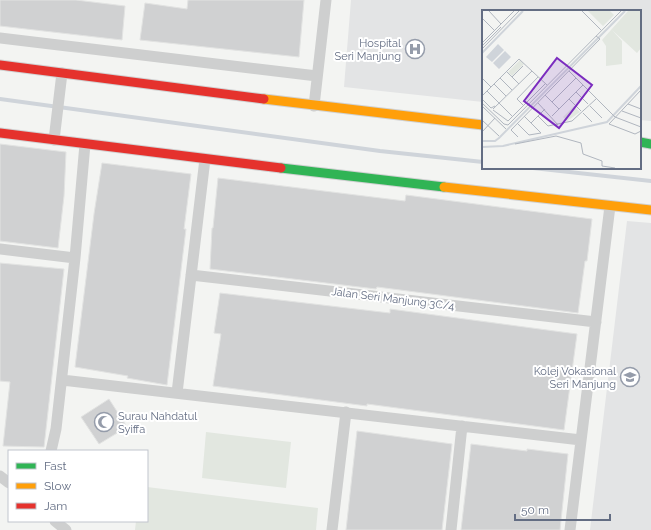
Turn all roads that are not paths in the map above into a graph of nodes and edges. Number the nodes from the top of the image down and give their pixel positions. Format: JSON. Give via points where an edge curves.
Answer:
{"nodes":[{"id":1,"x":326,"y":0,"type":"edge"},
{"id":2,"x":0,"y":38,"type":"edge"},
{"id":3,"x":0,"y":65,"type":"edge"},
{"id":4,"x":62,"y":73,"type":"junction"},
{"id":5,"x":317,"y":76,"type":"junction"},
{"id":6,"x":314,"y":106,"type":"junction"},
{"id":7,"x":482,"y":125,"type":"edge"},
{"id":8,"x":0,"y":134,"type":"edge"},
{"id":9,"x":54,"y":140,"type":"junction"},
{"id":10,"x":641,"y":142,"type":"edge"},
{"id":11,"x":85,"y":144,"type":"junction"},
{"id":12,"x":651,"y":144,"type":"edge"},
{"id":13,"x":205,"y":159,"type":"junction"},
{"id":14,"x":610,"y":206,"type":"junction"},
{"id":15,"x":651,"y":210,"type":"edge"},
{"id":16,"x":0,"y":249,"type":"edge"},
{"id":17,"x":75,"y":258,"type":"junction"},
{"id":18,"x":191,"y":275,"type":"junction"},
{"id":19,"x":596,"y":322,"type":"junction"},
{"id":20,"x":62,"y":380,"type":"junction"},
{"id":21,"x":176,"y":393,"type":"junction"},
{"id":22,"x":346,"y":412,"type":"junction"},
{"id":23,"x":462,"y":426,"type":"junction"},
{"id":24,"x":581,"y":440,"type":"junction"},
{"id":25,"x":52,"y":450,"type":"edge"},
{"id":26,"x":0,"y":476,"type":"edge"},
{"id":27,"x":8,"y":482,"type":"edge"},
{"id":28,"x":56,"y":522,"type":"edge"},
{"id":29,"x":66,"y":530,"type":"edge"},
{"id":30,"x":332,"y":530,"type":"edge"},
{"id":31,"x":451,"y":530,"type":"edge"},
{"id":32,"x":570,"y":530,"type":"edge"}],
"edges":[{"from":1,"to":5,"type":"street"},
{"from":2,"to":5,"type":"street"},
{"from":3,"to":4,"type":"street"},
{"from":4,"to":6,"type":"street"},
{"from":4,"to":9,"type":"street"},
{"from":5,"to":6,"type":"street"},
{"from":6,"to":7,"type":"street"},
{"from":8,"to":9,"type":"street"},
{"from":9,"to":11,"type":"street"},
{"from":10,"to":12,"type":"street"},
{"from":11,"to":13,"type":"street"},
{"from":11,"to":17,"type":"street"},
{"from":13,"to":14,"type":"street"},
{"from":13,"to":18,"type":"street"},
{"from":14,"to":15,"type":"street"},
{"from":14,"to":19,"type":"street"},
{"from":16,"to":17,"type":"street"},
{"from":17,"to":20,"type":"street"},
{"from":18,"to":19,"type":"street","name":"Jalan Seri Manjung 3C/4"},
{"from":18,"to":21,"type":"street"},
{"from":19,"to":24,"type":"street"},
{"from":20,"to":21,"type":"street"},
{"from":20,"to":25,"type":"street"},
{"from":21,"to":22,"type":"street"},
{"from":22,"to":23,"type":"street"},
{"from":22,"to":30,"type":"street"},
{"from":23,"to":24,"type":"street"},
{"from":23,"to":31,"type":"street"},
{"from":24,"to":32,"type":"street"},
{"from":26,"to":27,"type":"street"},
{"from":28,"to":29,"type":"street"}]}
